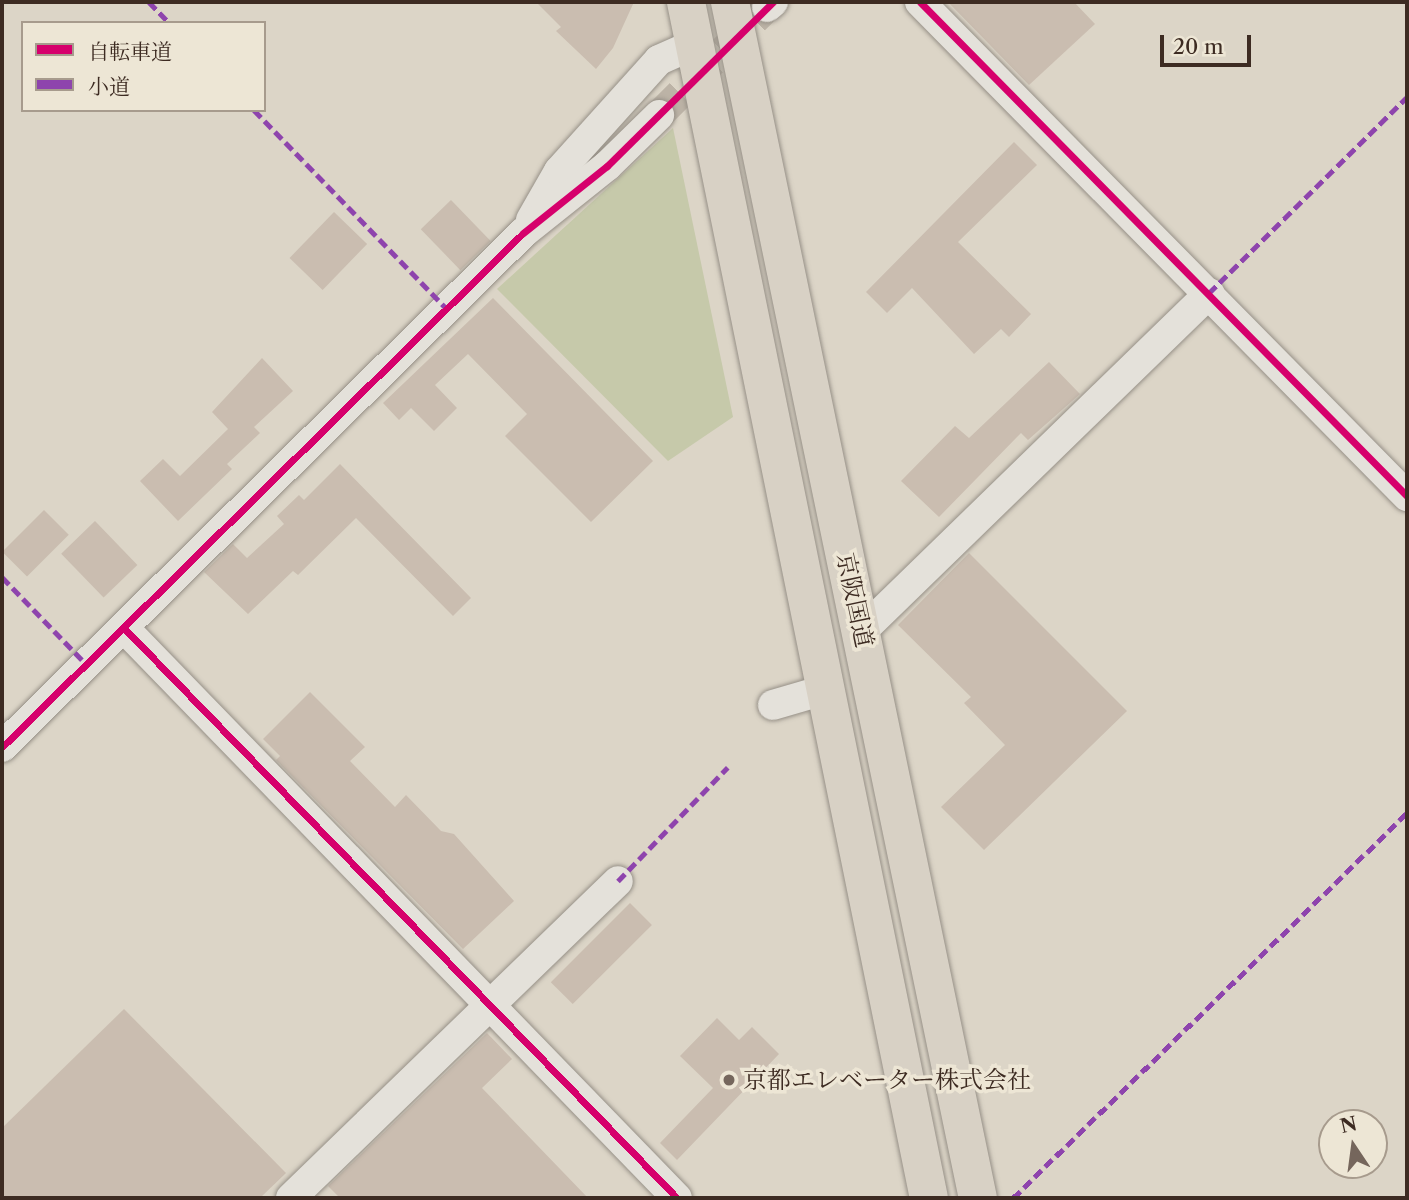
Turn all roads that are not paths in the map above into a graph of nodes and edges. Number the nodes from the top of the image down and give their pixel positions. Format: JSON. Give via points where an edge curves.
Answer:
{"nodes":[{"id":1,"x":686,"y":2,"type":"edge"},
{"id":2,"x":920,"y":2,"type":"edge"},
{"id":3,"x":757,"y":4,"type":"edge"},
{"id":4,"x":695,"y":44,"type":"junction"},
{"id":5,"x":659,"y":115,"type":"tunnel mouth"},
{"id":6,"x":523,"y":233,"type":"junction"},
{"id":7,"x":1209,"y":293,"type":"junction"},
{"id":8,"x":1407,"y":496,"type":"edge"},
{"id":9,"x":124,"y":628,"type":"junction"},
{"id":10,"x":861,"y":632,"type":"junction"},
{"id":11,"x":824,"y":690,"type":"junction"},
{"id":12,"x":773,"y":705,"type":"dead end"},
{"id":13,"x":2,"y":747,"type":"edge"},
{"id":14,"x":618,"y":881,"type":"dead end"},
{"id":15,"x":490,"y":1005,"type":"junction"},
{"id":16,"x":291,"y":1198,"type":"edge"},
{"id":17,"x":677,"y":1198,"type":"edge"},
{"id":18,"x":929,"y":1198,"type":"edge"},
{"id":19,"x":978,"y":1198,"type":"edge"}],
"edges":[{"from":1,"to":4,"type":"highway","name":"京阪国道"},
{"from":2,"to":7,"type":"street"},
{"from":3,"to":10,"type":"highway","name":"京阪国道"},
{"from":4,"to":6,"type":"street","via":[[659,60],[559,171]]},
{"from":4,"to":11,"type":"highway","name":"京阪国道"},
{"from":5,"to":6,"type":"street","via":[[607,166]]},
{"from":6,"to":9,"type":"street"},
{"from":7,"to":8,"type":"street"},
{"from":7,"to":10,"type":"street"},
{"from":9,"to":13,"type":"street"},
{"from":9,"to":15,"type":"street"},
{"from":10,"to":19,"type":"highway","name":"京阪国道"},
{"from":11,"to":12,"type":"street"},
{"from":11,"to":18,"type":"highway","name":"京阪国道"},
{"from":14,"to":15,"type":"street"},
{"from":15,"to":16,"type":"street"},
{"from":15,"to":17,"type":"street"}]}
